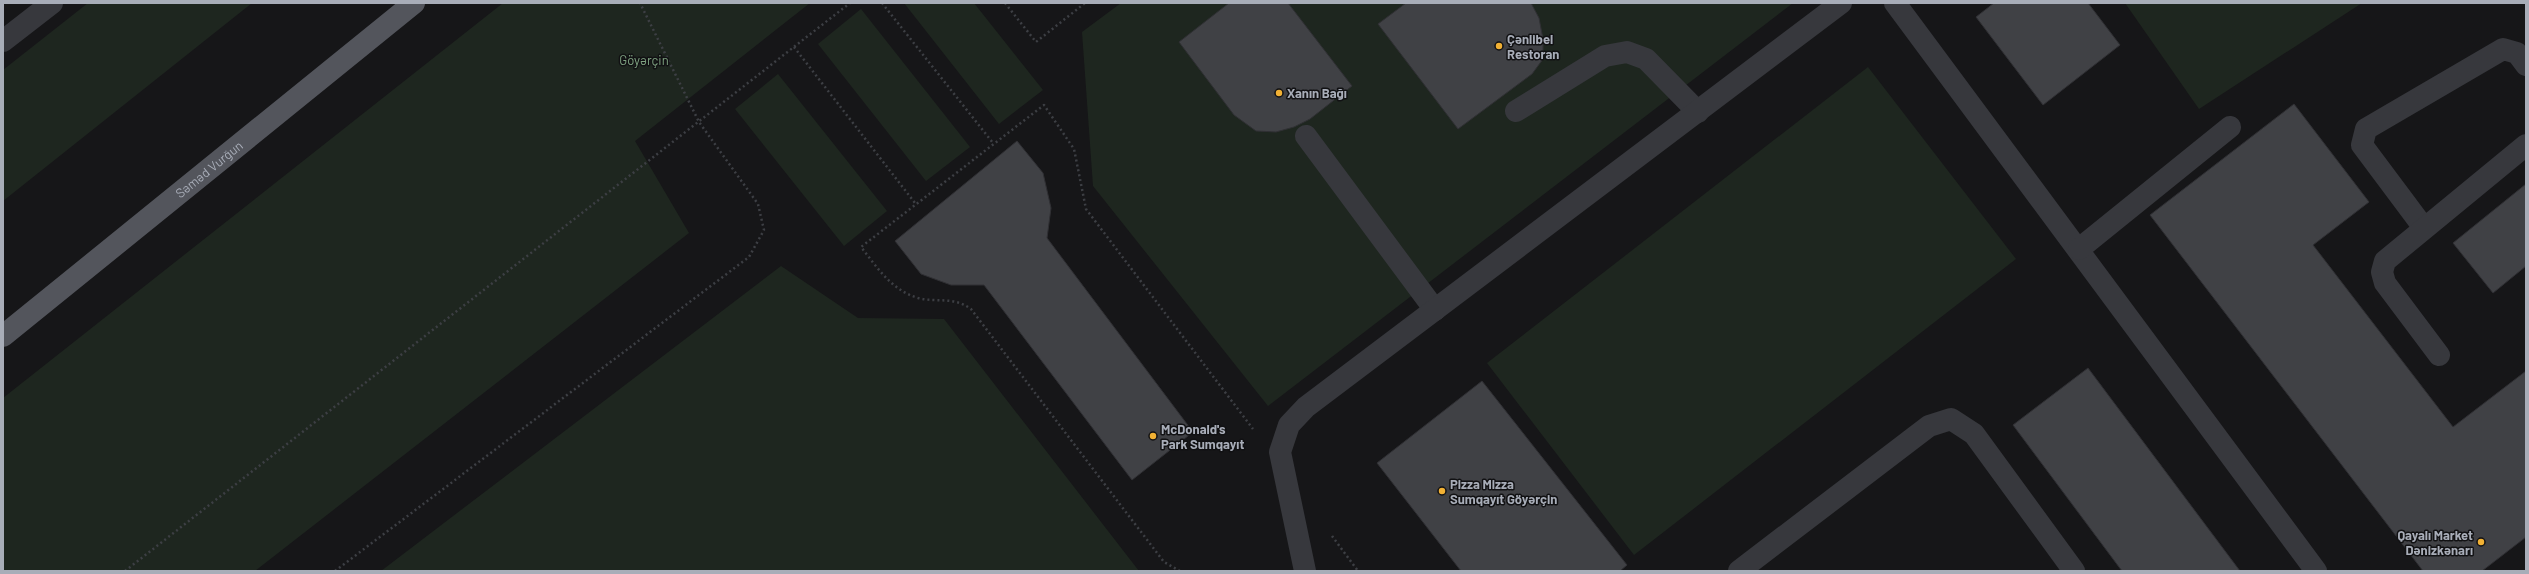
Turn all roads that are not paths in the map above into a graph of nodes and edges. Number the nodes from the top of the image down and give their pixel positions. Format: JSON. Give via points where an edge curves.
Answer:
{"nodes":[{"id":1,"x":52,"y":3,"type":"edge"},
{"id":2,"x":414,"y":3,"type":"edge"},
{"id":3,"x":1841,"y":3,"type":"edge"},
{"id":4,"x":1895,"y":3,"type":"edge"},
{"id":5,"x":3,"y":41,"type":"edge"},
{"id":6,"x":2523,"y":55,"type":"edge"},
{"id":7,"x":1516,"y":111,"type":"dead end"},
{"id":8,"x":1698,"y":112,"type":"junction"},
{"id":9,"x":2230,"y":127,"type":"dead end"},
{"id":10,"x":1306,"y":136,"type":"dead end"},
{"id":11,"x":2526,"y":146,"type":"edge"},
{"id":12,"x":2424,"y":228,"type":"junction"},
{"id":13,"x":2079,"y":249,"type":"junction"},
{"id":14,"x":1435,"y":310,"type":"junction"},
{"id":15,"x":3,"y":336,"type":"edge"},
{"id":16,"x":2439,"y":355,"type":"dead end"},
{"id":17,"x":1304,"y":571,"type":"edge"},
{"id":18,"x":1739,"y":571,"type":"edge"},
{"id":19,"x":2074,"y":571,"type":"edge"},
{"id":20,"x":2316,"y":571,"type":"edge"}],
"edges":[{"from":1,"to":5,"type":"lane"},
{"from":2,"to":15,"type":"main road","name":"Səməd Vurğun"},
{"from":3,"to":8,"type":"lane"},
{"from":4,"to":13,"type":"lane"},
{"from":6,"to":12,"type":"lane","via":[[2503,49],[2488,56],[2366,129],[2362,145]]},
{"from":7,"to":8,"type":"lane","via":[[1605,56],[1627,52],[1646,59]]},
{"from":8,"to":14,"type":"lane"},
{"from":9,"to":13,"type":"lane"},
{"from":10,"to":14,"type":"lane"},
{"from":11,"to":12,"type":"lane"},
{"from":12,"to":16,"type":"lane","via":[[2384,261],[2382,272],[2385,283]]},
{"from":13,"to":20,"type":"lane"},
{"from":14,"to":17,"type":"lane","via":[[1306,407],[1289,425],[1280,452]]},
{"from":18,"to":19,"type":"lane","via":[[1929,426],[1951,419],[1974,434]]}]}
